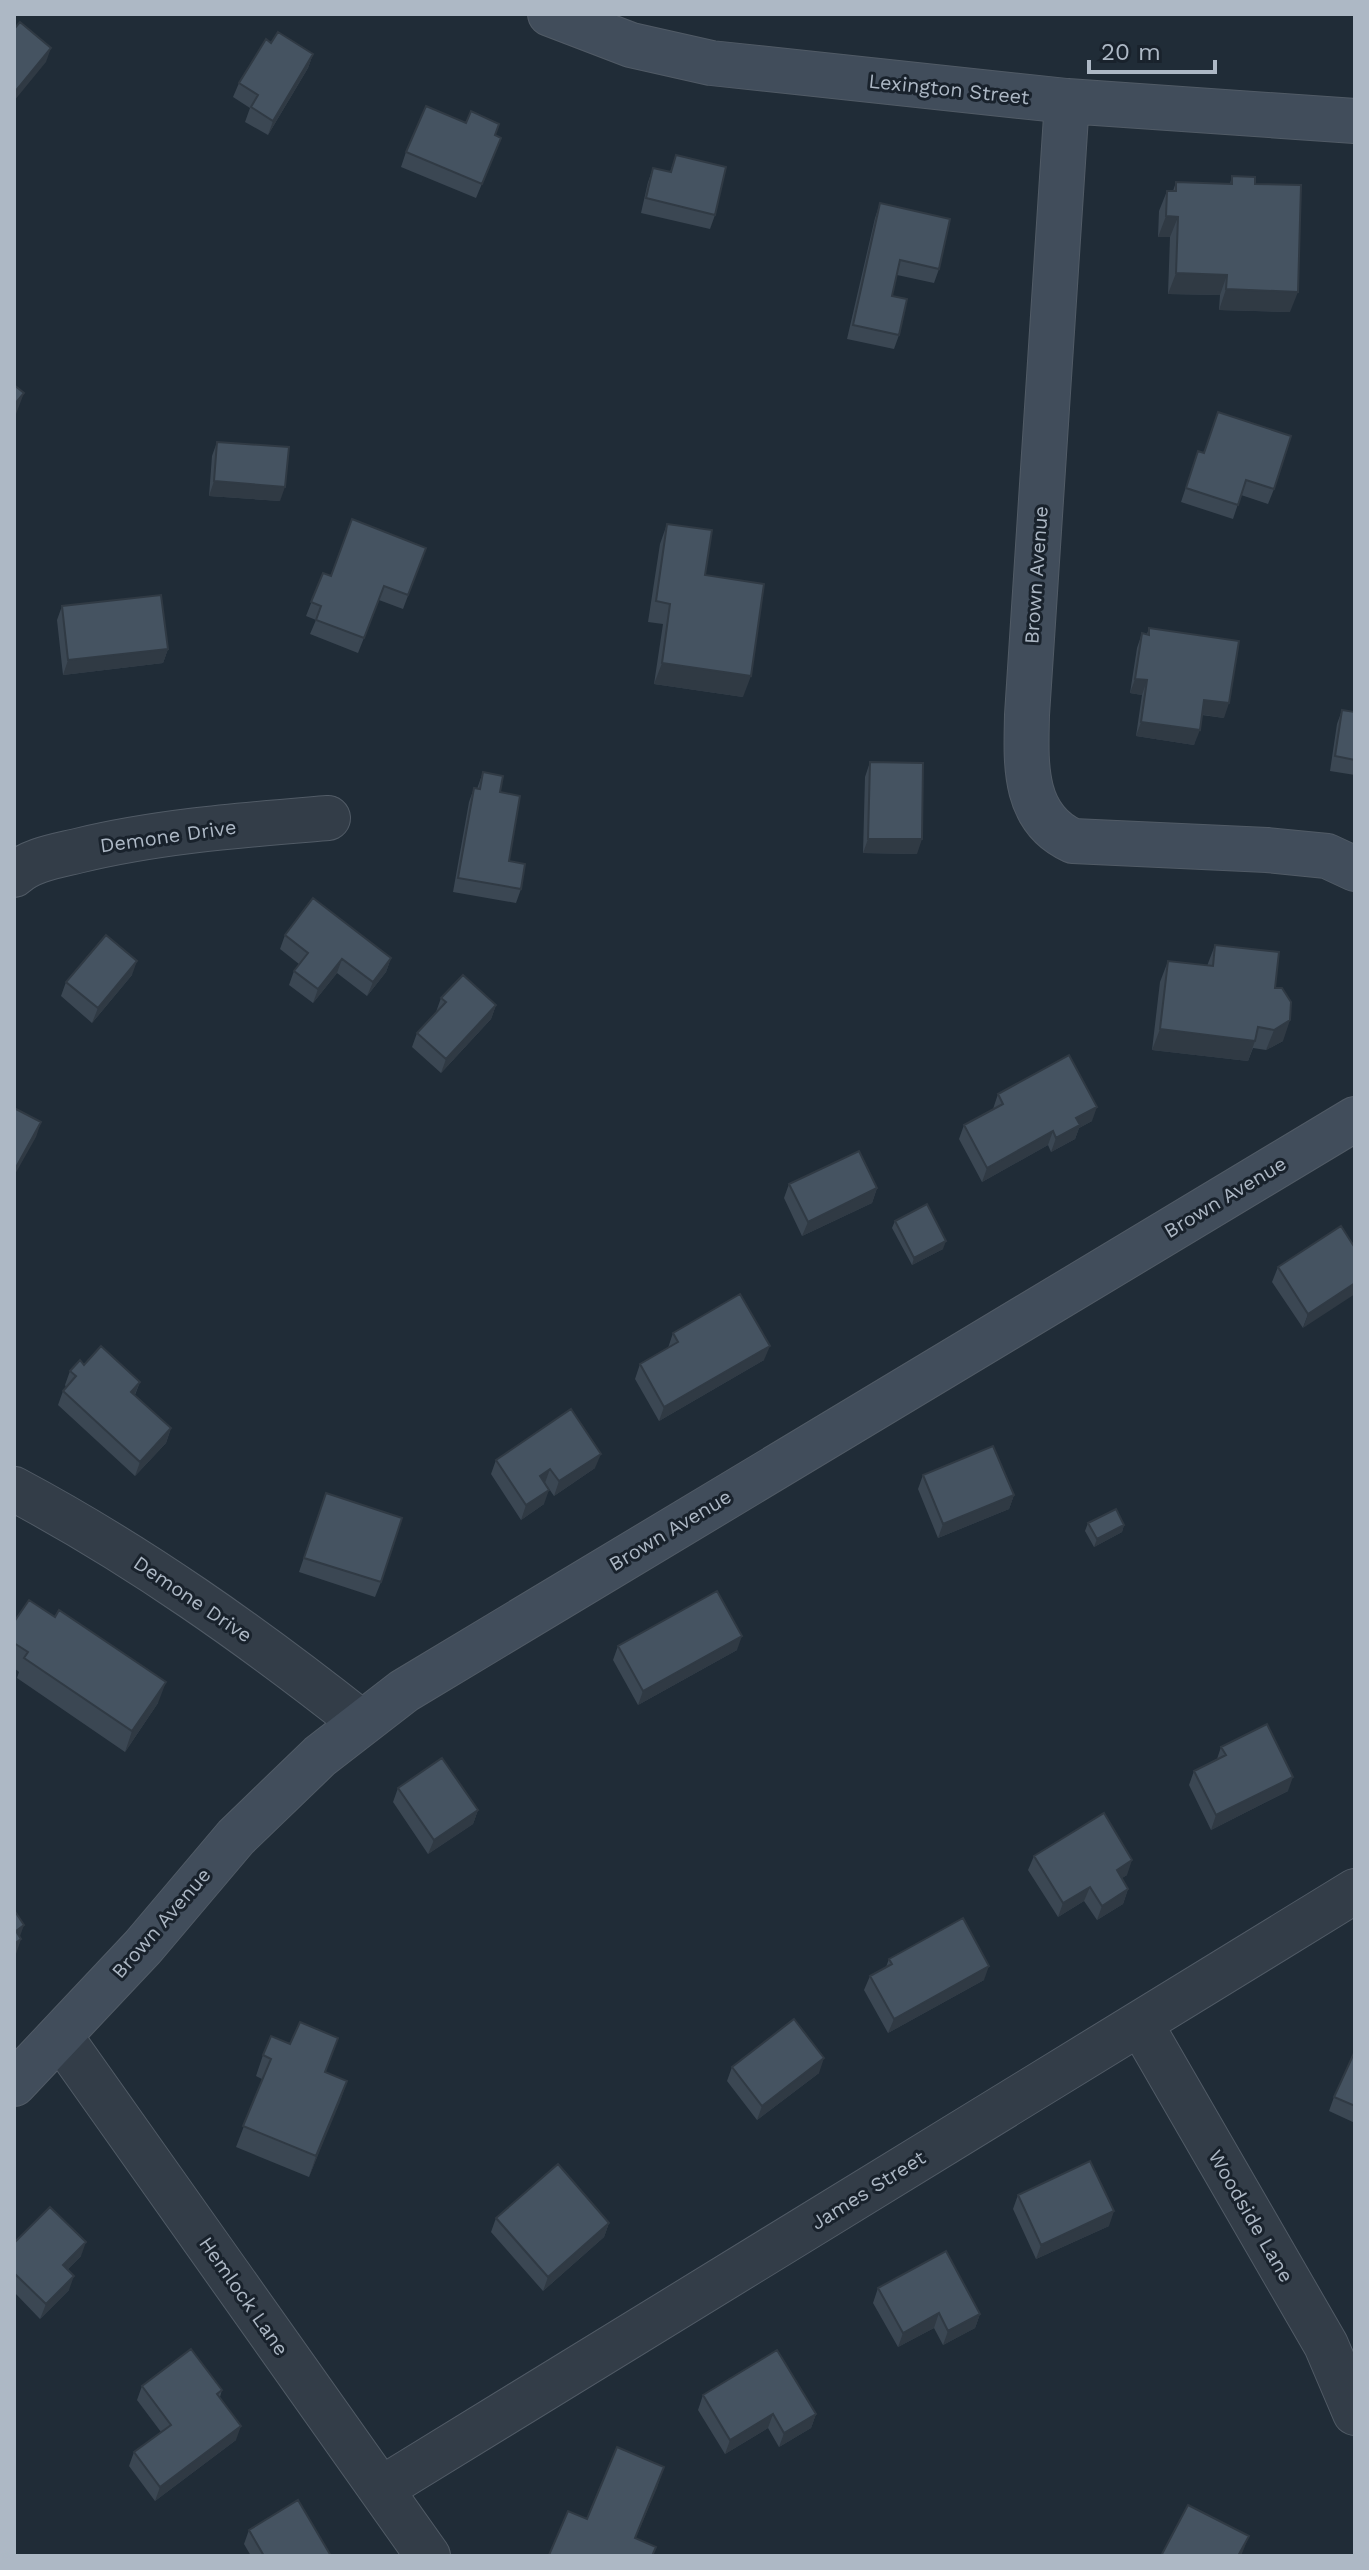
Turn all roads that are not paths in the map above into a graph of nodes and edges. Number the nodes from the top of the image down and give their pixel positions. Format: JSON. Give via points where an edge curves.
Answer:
{"nodes":[{"id":1,"x":550,"y":14,"type":"edge"},
{"id":2,"x":1067,"y":101,"type":"junction"},
{"id":3,"x":1355,"y":121,"type":"edge"},
{"id":4,"x":328,"y":818,"type":"dead end"},
{"id":5,"x":1355,"y":869,"type":"edge"},
{"id":6,"x":14,"y":875,"type":"edge"},
{"id":7,"x":1355,"y":1119,"type":"edge"},
{"id":8,"x":14,"y":1489,"type":"edge"},
{"id":9,"x":362,"y":1723,"type":"junction"},
{"id":10,"x":1355,"y":1891,"type":"edge"},
{"id":11,"x":1140,"y":2023,"type":"junction"},
{"id":12,"x":60,"y":2036,"type":"junction"},
{"id":13,"x":14,"y":2084,"type":"edge"},
{"id":14,"x":1355,"y":2413,"type":"edge"},
{"id":15,"x":381,"y":2489,"type":"junction"},
{"id":16,"x":428,"y":2556,"type":"edge"}],
"edges":[{"from":1,"to":2,"type":"street","name":"Lexington Street","via":[[631,45],[711,63]]},
{"from":2,"to":3,"type":"street","name":"Lexington Street"},
{"from":2,"to":5,"type":"street","name":"Brown Avenue","via":[[1027,715],[1033,797],[1045,823],[1073,841],[1282,851],[1327,856]]},
{"from":4,"to":6,"type":"street","name":"Demone Drive","via":[[113,842],[44,859]]},
{"from":7,"to":9,"type":"street","name":"Brown Avenue","via":[[478,1645]]},
{"from":8,"to":9,"type":"street","name":"Demone Drive","via":[[153,1571]]},
{"from":9,"to":12,"type":"street","name":"Brown Avenue","via":[[236,1837]]},
{"from":10,"to":11,"type":"street","name":"James Street"},
{"from":11,"to":14,"type":"street","name":"Woodside Lane","via":[[1326,2345]]},
{"from":11,"to":15,"type":"street","name":"James Street"},
{"from":12,"to":13,"type":"street","name":"Brown Avenue"},
{"from":12,"to":15,"type":"street","name":"Hemlock Lane"},
{"from":15,"to":16,"type":"street","name":"Hemlock Lane"}]}
